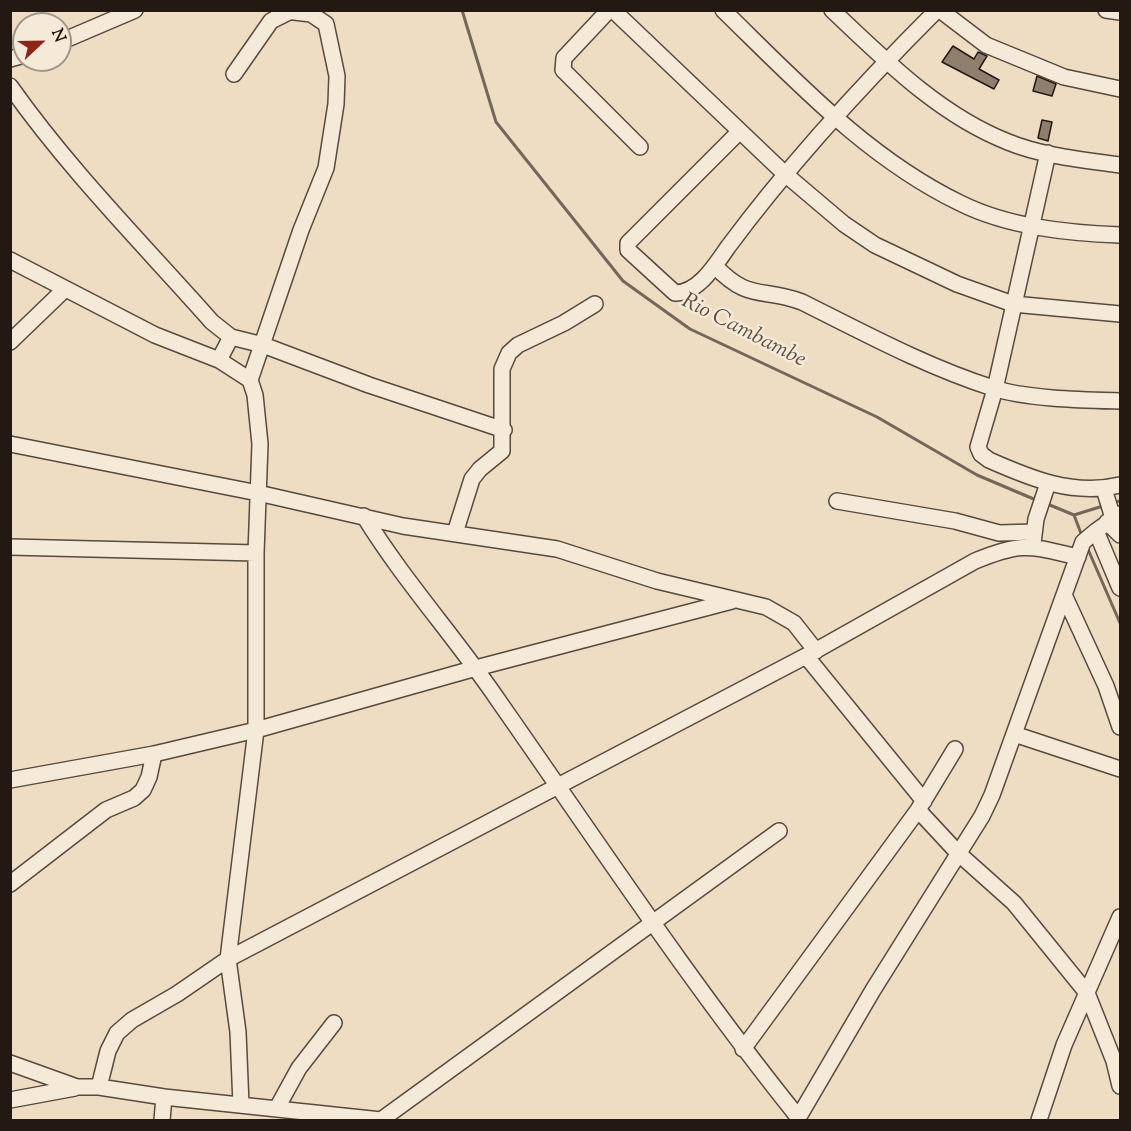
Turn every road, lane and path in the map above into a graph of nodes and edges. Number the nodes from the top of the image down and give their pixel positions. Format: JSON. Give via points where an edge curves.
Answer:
{"nodes":[{"id":1,"x":135,"y":10,"type":"edge"},
{"id":2,"x":611,"y":10,"type":"edge"},
{"id":3,"x":723,"y":10,"type":"edge"},
{"id":4,"x":832,"y":10,"type":"edge"},
{"id":5,"x":938,"y":10,"type":"edge"},
{"id":6,"x":1106,"y":10,"type":"edge"},
{"id":7,"x":286,"y":11,"type":"edge"},
{"id":8,"x":1120,"y":12,"type":"edge"},
{"id":9,"x":72,"y":37,"type":"edge"},
{"id":10,"x":886,"y":61,"type":"junction"},
{"id":11,"x":234,"y":74,"type":"dead end"},
{"id":12,"x":10,"y":86,"type":"edge"},
{"id":13,"x":1120,"y":89,"type":"edge"},
{"id":14,"x":833,"y":117,"type":"junction"},
{"id":15,"x":740,"y":130,"type":"junction"},
{"id":16,"x":640,"y":147,"type":"dead end"},
{"id":17,"x":1048,"y":153,"type":"junction"},
{"id":18,"x":1120,"y":165,"type":"edge"},
{"id":19,"x":785,"y":174,"type":"junction"},
{"id":20,"x":1031,"y":225,"type":"junction"},
{"id":21,"x":1120,"y":235,"type":"edge"},
{"id":22,"x":10,"y":260,"type":"edge"},
{"id":23,"x":715,"y":266,"type":"junction"},
{"id":24,"x":64,"y":290,"type":"junction"},
{"id":25,"x":595,"y":304,"type":"dead end"},
{"id":26,"x":1013,"y":304,"type":"junction"},
{"id":27,"x":1120,"y":314,"type":"edge"},
{"id":28,"x":231,"y":337,"type":"junction"},
{"id":29,"x":10,"y":342,"type":"edge"},
{"id":30,"x":263,"y":345,"type":"junction"},
{"id":31,"x":219,"y":360,"type":"junction"},
{"id":32,"x":250,"y":380,"type":"junction"},
{"id":33,"x":995,"y":389,"type":"junction"},
{"id":34,"x":1120,"y":401,"type":"edge"},
{"id":35,"x":504,"y":430,"type":"junction"},
{"id":36,"x":10,"y":444,"type":"edge"},
{"id":37,"x":1120,"y":485,"type":"edge"},
{"id":38,"x":1046,"y":487,"type":"junction"},
{"id":39,"x":258,"y":493,"type":"junction"},
{"id":40,"x":837,"y":501,"type":"dead end"},
{"id":41,"x":364,"y":516,"type":"junction"},
{"id":42,"x":1111,"y":517,"type":"edge"},
{"id":43,"x":1035,"y":532,"type":"junction"},
{"id":44,"x":455,"y":533,"type":"junction"},
{"id":45,"x":10,"y":547,"type":"edge"},
{"id":46,"x":256,"y":553,"type":"junction"},
{"id":47,"x":1077,"y":557,"type":"junction"},
{"id":48,"x":1120,"y":588,"type":"edge"},
{"id":49,"x":1065,"y":597,"type":"junction"},
{"id":50,"x":734,"y":601,"type":"junction"},
{"id":51,"x":811,"y":654,"type":"junction"},
{"id":52,"x":476,"y":668,"type":"junction"},
{"id":53,"x":1120,"y":727,"type":"edge"},
{"id":54,"x":256,"y":730,"type":"junction"},
{"id":55,"x":1014,"y":734,"type":"junction"},
{"id":56,"x":955,"y":750,"type":"dead end"},
{"id":57,"x":154,"y":754,"type":"junction"},
{"id":58,"x":1120,"y":769,"type":"edge"},
{"id":59,"x":10,"y":780,"type":"edge"},
{"id":60,"x":559,"y":787,"type":"junction"},
{"id":61,"x":921,"y":805,"type":"junction"},
{"id":62,"x":780,"y":831,"type":"dead end"},
{"id":63,"x":958,"y":853,"type":"junction"},
{"id":64,"x":10,"y":884,"type":"edge"},
{"id":65,"x":1120,"y":917,"type":"edge"},
{"id":66,"x":655,"y":923,"type":"junction"},
{"id":67,"x":228,"y":959,"type":"junction"},
{"id":68,"x":1088,"y":993,"type":"junction"},
{"id":69,"x":334,"y":1023,"type":"dead end"},
{"id":70,"x":743,"y":1049,"type":"junction"},
{"id":71,"x":10,"y":1063,"type":"edge"},
{"id":72,"x":1120,"y":1086,"type":"edge"},
{"id":73,"x":77,"y":1087,"type":"junction"},
{"id":74,"x":99,"y":1087,"type":"junction"},
{"id":75,"x":164,"y":1097,"type":"junction"},
{"id":76,"x":10,"y":1100,"type":"edge"},
{"id":77,"x":241,"y":1105,"type":"junction"},
{"id":78,"x":277,"y":1108,"type":"junction"},
{"id":79,"x":798,"y":1119,"type":"edge"},
{"id":80,"x":162,"y":1120,"type":"edge"},
{"id":81,"x":381,"y":1120,"type":"edge"},
{"id":82,"x":1039,"y":1120,"type":"edge"}],
"edges":[{"from":1,"to":9,"type":"street"},
{"from":2,"to":15,"type":"street"},
{"from":2,"to":16,"type":"street","via":[[562,64],[563,70]]},
{"from":3,"to":14,"type":"street"},
{"from":4,"to":10,"type":"street"},
{"from":5,"to":10,"type":"street"},
{"from":5,"to":13,"type":"street","via":[[986,45],[1064,77]]},
{"from":6,"to":8,"type":"street"},
{"from":7,"to":11,"type":"street","via":[[271,21]]},
{"from":7,"to":30,"type":"street","via":[[311,14],[326,24],[335,60],[336,104],[326,168]]},
{"from":10,"to":14,"type":"street"},
{"from":10,"to":17,"type":"street","via":[[947,111],[1008,143]]},
{"from":12,"to":28,"type":"street","via":[[46,137],[108,209],[212,322]]},
{"from":14,"to":19,"type":"street"},
{"from":14,"to":20,"type":"street","via":[[895,166],[961,204]]},
{"from":15,"to":19,"type":"street"},
{"from":15,"to":23,"type":"street","via":[[627,245],[675,293],[692,289]]},
{"from":17,"to":18,"type":"street"},
{"from":17,"to":20,"type":"street"},
{"from":19,"to":23,"type":"street"},
{"from":19,"to":26,"type":"street","via":[[875,245],[957,284]]},
{"from":20,"to":21,"type":"street"},
{"from":20,"to":26,"type":"street"},
{"from":22,"to":24,"type":"street"},
{"from":23,"to":33,"type":"street","via":[[744,290],[802,302],[911,355]]},
{"from":24,"to":29,"type":"street"},
{"from":24,"to":31,"type":"street","via":[[155,335]]},
{"from":25,"to":35,"type":"street","via":[[509,353],[502,369]]},
{"from":26,"to":27,"type":"street"},
{"from":26,"to":33,"type":"street"},
{"from":28,"to":30,"type":"street"},
{"from":28,"to":31,"type":"street"},
{"from":30,"to":32,"type":"street"},
{"from":30,"to":35,"type":"street"},
{"from":31,"to":32,"type":"street"},
{"from":32,"to":39,"type":"street","via":[[260,444]]},
{"from":33,"to":34,"type":"street"},
{"from":33,"to":38,"type":"street","via":[[978,447],[981,454]]},
{"from":35,"to":44,"type":"street","via":[[502,451],[472,479]]},
{"from":36,"to":39,"type":"street"},
{"from":37,"to":42,"type":"street"},
{"from":38,"to":42,"type":"street","via":[[1086,490]]},
{"from":38,"to":43,"type":"street"},
{"from":39,"to":41,"type":"street"},
{"from":39,"to":46,"type":"street"},
{"from":40,"to":43,"type":"street","via":[[955,521],[999,533]]},
{"from":41,"to":44,"type":"street"},
{"from":41,"to":52,"type":"street","via":[[389,557]]},
{"from":42,"to":47,"type":"street","via":[[1083,542]]},
{"from":42,"to":48,"type":"street"},
{"from":43,"to":47,"type":"street"},
{"from":43,"to":51,"type":"street","via":[[1008,549],[975,561]]},
{"from":44,"to":50,"type":"street","via":[[557,549],[617,570]]},
{"from":45,"to":46,"type":"street"},
{"from":46,"to":54,"type":"street"},
{"from":47,"to":49,"type":"street"},
{"from":49,"to":53,"type":"street","via":[[1106,686]]},
{"from":49,"to":55,"type":"street"},
{"from":50,"to":51,"type":"street","via":[[754,603],[781,614],[794,623]]},
{"from":50,"to":52,"type":"street"},
{"from":51,"to":60,"type":"street"},
{"from":51,"to":61,"type":"street"},
{"from":52,"to":54,"type":"street"},
{"from":52,"to":60,"type":"street"},
{"from":54,"to":57,"type":"street"},
{"from":54,"to":67,"type":"street"},
{"from":55,"to":58,"type":"street"},
{"from":55,"to":63,"type":"street","via":[[992,795]]},
{"from":56,"to":61,"type":"street"},
{"from":57,"to":59,"type":"street"},
{"from":57,"to":64,"type":"street","via":[[143,790],[106,810]]},
{"from":60,"to":66,"type":"street"},
{"from":60,"to":67,"type":"street"},
{"from":61,"to":63,"type":"street"},
{"from":61,"to":70,"type":"street"},
{"from":62,"to":66,"type":"street"},
{"from":63,"to":68,"type":"street","via":[[1014,903]]},
{"from":63,"to":79,"type":"street"},
{"from":65,"to":68,"type":"street"},
{"from":66,"to":70,"type":"street"},
{"from":66,"to":81,"type":"street"},
{"from":67,"to":74,"type":"street","via":[[117,1033]]},
{"from":67,"to":77,"type":"street","via":[[238,1032]]},
{"from":68,"to":72,"type":"street"},
{"from":68,"to":82,"type":"street","via":[[1064,1045]]},
{"from":69,"to":78,"type":"street","via":[[299,1068]]},
{"from":70,"to":79,"type":"street"},
{"from":71,"to":73,"type":"street"},
{"from":73,"to":74,"type":"street"},
{"from":73,"to":76,"type":"street"},
{"from":74,"to":75,"type":"street"},
{"from":75,"to":77,"type":"street"},
{"from":75,"to":80,"type":"street"},
{"from":77,"to":78,"type":"street"},
{"from":78,"to":81,"type":"street"}]}
